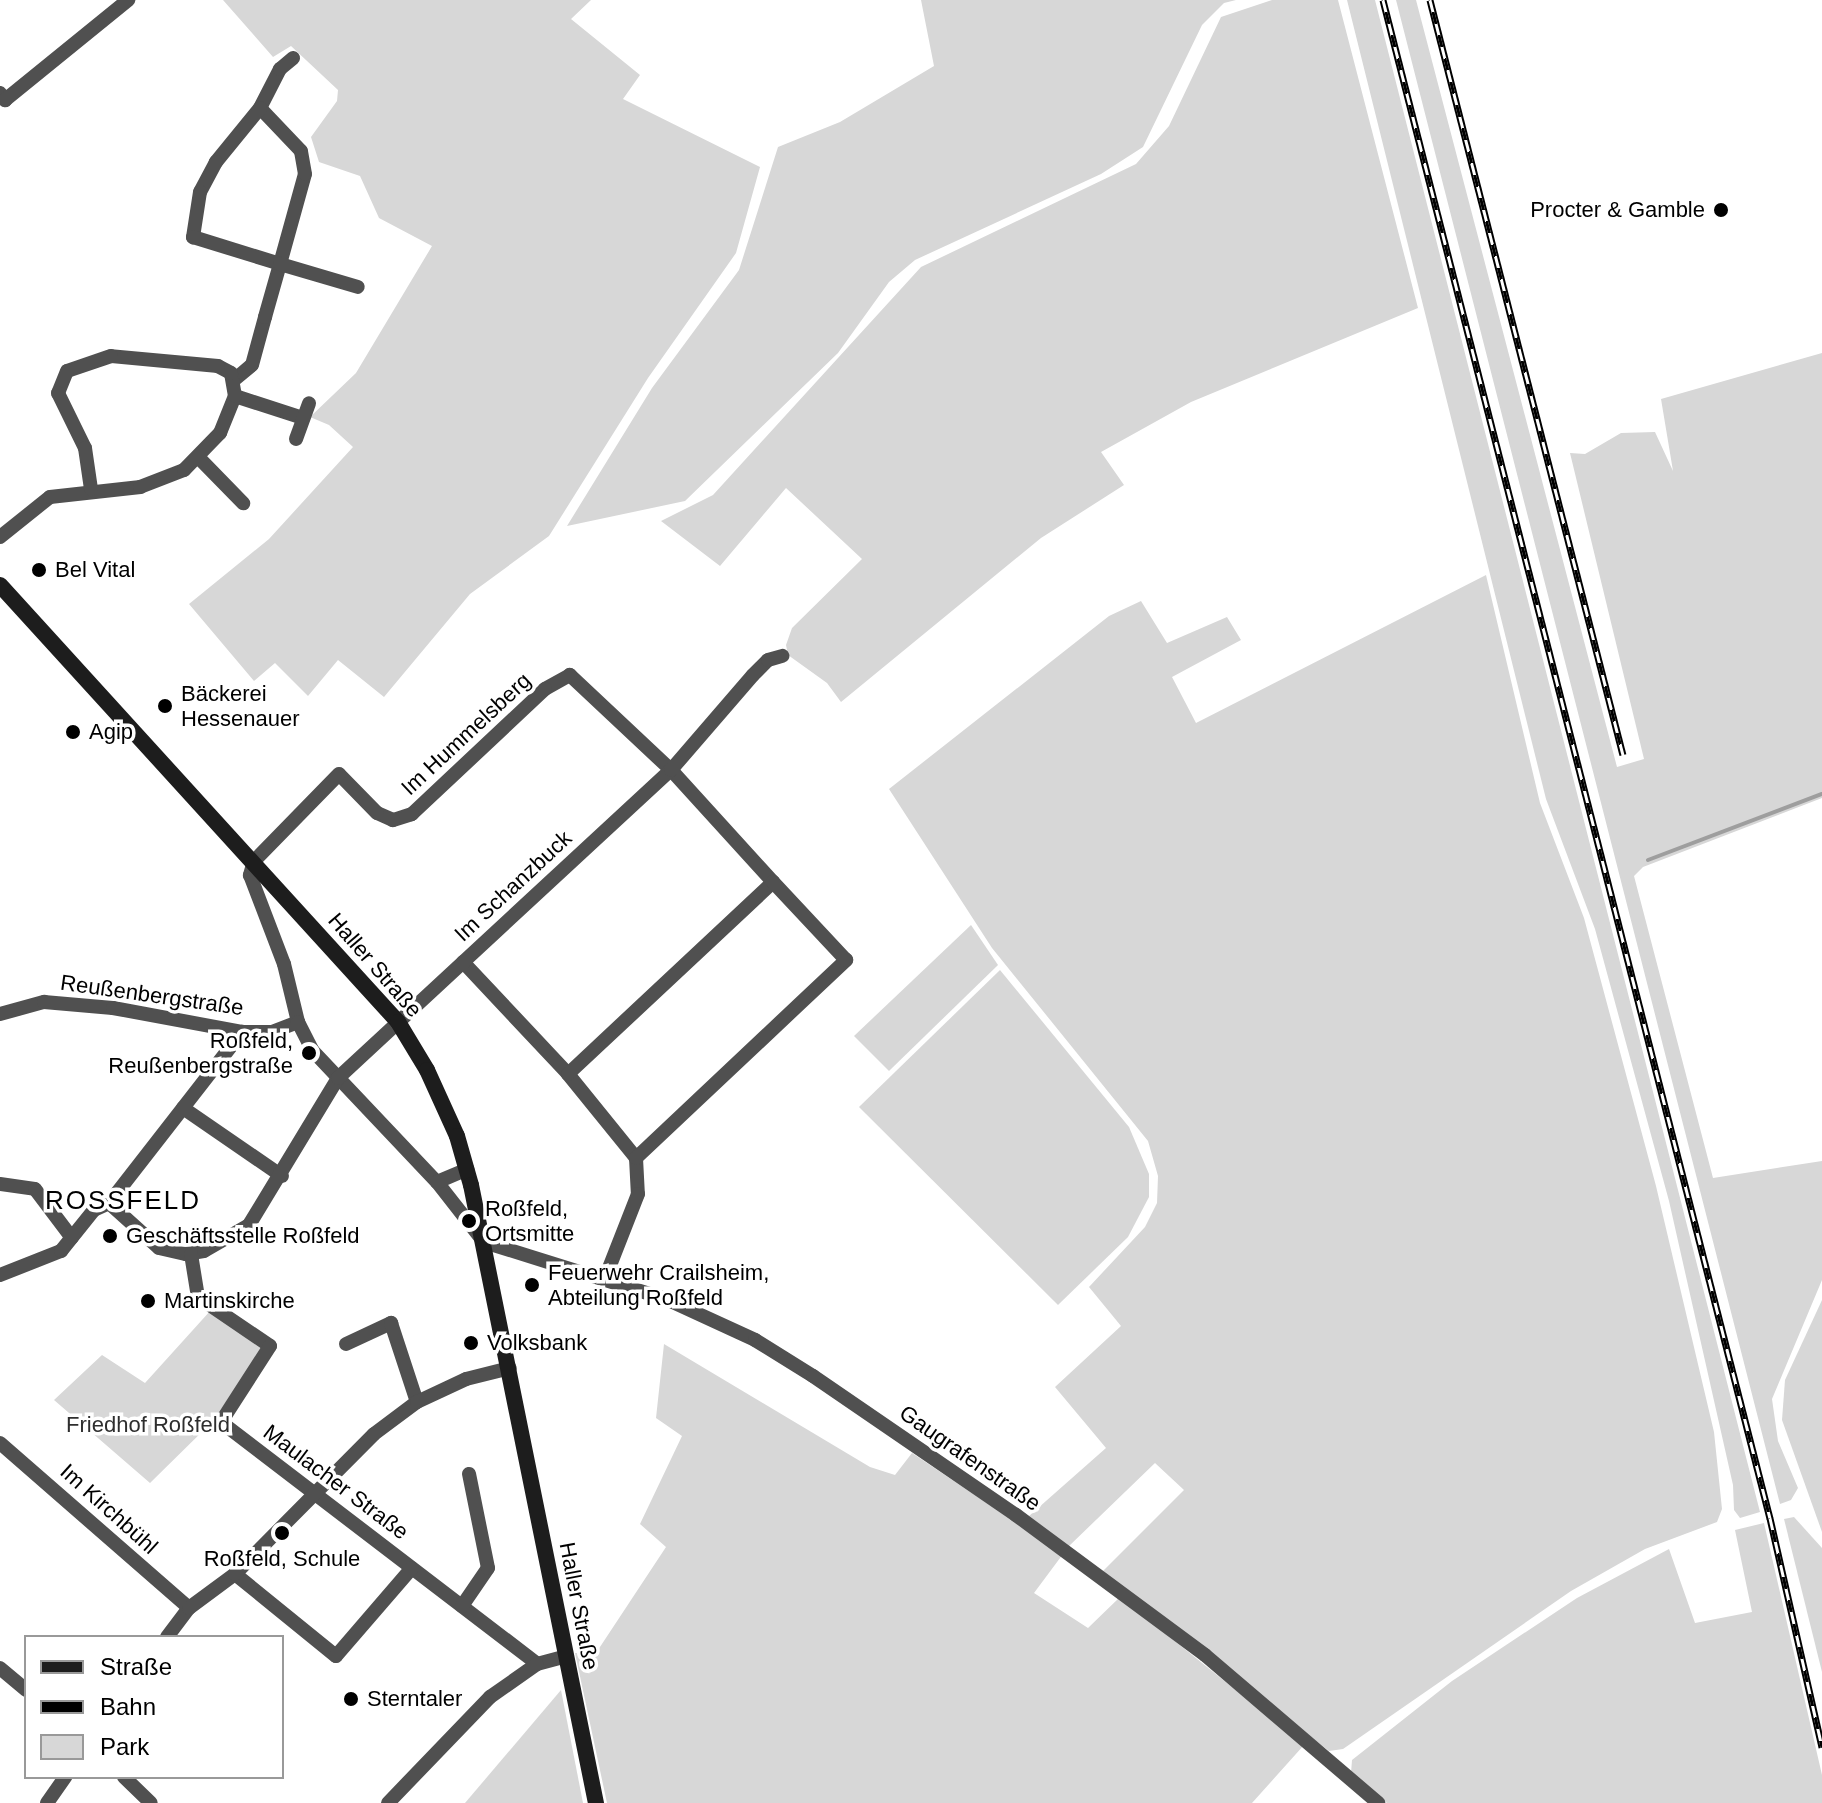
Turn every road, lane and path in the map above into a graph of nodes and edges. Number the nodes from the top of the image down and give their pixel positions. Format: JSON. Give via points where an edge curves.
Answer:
{"nodes":[{"id":1,"x":128,"y":0,"type":"edge"},
{"id":2,"x":293,"y":58,"type":"dead end"},
{"id":3,"x":0,"y":93,"type":"edge"},
{"id":4,"x":260,"y":108,"type":"junction"},
{"id":5,"x":280,"y":264,"type":"junction"},
{"id":6,"x":358,"y":287,"type":"dead end"},
{"id":7,"x":234,"y":388,"type":"junction"},
{"id":8,"x":296,"y":439,"type":"dead end"},
{"id":9,"x":200,"y":459,"type":"junction"},
{"id":10,"x":91,"y":489,"type":"junction"},
{"id":11,"x":243,"y":503,"type":"dead end"},
{"id":12,"x":0,"y":537,"type":"edge"},
{"id":13,"x":0,"y":585,"type":"edge"},
{"id":14,"x":782,"y":656,"type":"dead end"},
{"id":15,"x":671,"y":770,"type":"junction"},
{"id":16,"x":254,"y":861,"type":"junction"},
{"id":17,"x":773,"y":882,"type":"junction"},
{"id":18,"x":463,"y":962,"type":"junction"},
{"id":19,"x":0,"y":1014,"type":"edge"},
{"id":20,"x":298,"y":1022,"type":"junction"},
{"id":21,"x":398,"y":1022,"type":"junction"},
{"id":22,"x":242,"y":1032,"type":"junction"},
{"id":23,"x":568,"y":1074,"type":"junction"},
{"id":24,"x":338,"y":1078,"type":"junction"},
{"id":25,"x":183,"y":1108,"type":"junction"},
{"id":26,"x":636,"y":1158,"type":"junction"},
{"id":27,"x":467,"y":1169,"type":"junction"},
{"id":28,"x":282,"y":1176,"type":"junction"},
{"id":29,"x":437,"y":1182,"type":"junction"},
{"id":30,"x":0,"y":1184,"type":"edge"},
{"id":31,"x":109,"y":1203,"type":"junction"},
{"id":32,"x":72,"y":1238,"type":"junction"},
{"id":33,"x":484,"y":1242,"type":"junction"},
{"id":34,"x":191,"y":1254,"type":"junction"},
{"id":35,"x":0,"y":1275,"type":"edge"},
{"id":36,"x":605,"y":1278,"type":"junction"},
{"id":37,"x":346,"y":1344,"type":"dead end"},
{"id":38,"x":510,"y":1368,"type":"junction"},
{"id":39,"x":417,"y":1402,"type":"junction"},
{"id":40,"x":0,"y":1443,"type":"edge"},
{"id":41,"x":469,"y":1474,"type":"dead end"},
{"id":42,"x":314,"y":1493,"type":"junction"},
{"id":43,"x":412,"y":1568,"type":"junction"},
{"id":44,"x":235,"y":1574,"type":"junction"},
{"id":45,"x":462,"y":1606,"type":"junction"},
{"id":46,"x":189,"y":1608,"type":"junction"},
{"id":47,"x":169,"y":1635,"type":"edge"},
{"id":48,"x":566,"y":1656,"type":"junction"},
{"id":49,"x":537,"y":1664,"type":"junction"},
{"id":50,"x":0,"y":1668,"type":"edge"},
{"id":51,"x":24,"y":1688,"type":"edge"},
{"id":52,"x":64,"y":1779,"type":"edge"},
{"id":53,"x":126,"y":1779,"type":"edge"},
{"id":54,"x":47,"y":1803,"type":"edge"},
{"id":55,"x":151,"y":1803,"type":"edge"},
{"id":56,"x":388,"y":1803,"type":"edge"},
{"id":57,"x":596,"y":1803,"type":"edge"},
{"id":58,"x":1378,"y":1803,"type":"edge"}],
"edges":[{"from":1,"to":3,"type":"street","via":[[5,100]]},
{"from":2,"to":4,"type":"street","via":[[280,69]]},
{"from":4,"to":5,"type":"street","via":[[301,151],[305,174]]},
{"from":4,"to":5,"type":"street","via":[[216,162],[200,192],[193,237]]},
{"from":5,"to":6,"type":"street"},
{"from":5,"to":7,"type":"street","via":[[252,365]]},
{"from":7,"to":8,"type":"street","via":[[306,410]]},
{"from":7,"to":9,"type":"street","via":[[220,433]]},
{"from":7,"to":10,"type":"street","via":[[218,366],[111,356],[67,371],[58,393],[85,448]]},
{"from":9,"to":10,"type":"street","via":[[156,483]]},
{"from":9,"to":11,"type":"street"},
{"from":10,"to":12,"type":"street","via":[[50,497]]},
{"from":13,"to":16,"type":"main road","name":"Haller Straße"},
{"from":14,"to":15,"type":"street","name":"Im Schanzbuck","via":[[768,660],[753,675]]},
{"from":15,"to":16,"type":"street","name":"Im Hummelsberg","via":[[570,675],[545,689],[412,814],[393,820],[377,813],[339,774]]},
{"from":15,"to":17,"type":"street"},
{"from":15,"to":18,"type":"street","name":"Im Schanzbuck"},
{"from":16,"to":20,"type":"street","via":[[250,875],[284,964]]},
{"from":16,"to":21,"type":"main road","name":"Haller Straße"},
{"from":17,"to":23,"type":"street"},
{"from":17,"to":26,"type":"street","via":[[846,960]]},
{"from":18,"to":21,"type":"street"},
{"from":18,"to":23,"type":"street","name":"Im Schanzbuck"},
{"from":19,"to":22,"type":"street","name":"Reußenbergstraße","via":[[44,1002],[113,1008]]},
{"from":20,"to":22,"type":"street","name":"Reußenbergstraße","via":[[272,1032]]},
{"from":20,"to":24,"type":"street","via":[[312,1050]]},
{"from":21,"to":24,"type":"street"},
{"from":21,"to":27,"type":"main road","name":"Haller Straße","via":[[427,1070]]},
{"from":22,"to":25,"type":"street"},
{"from":23,"to":26,"type":"street","name":"Im Schanzbuck"},
{"from":24,"to":28,"type":"street","via":[[295,1143]]},
{"from":24,"to":29,"type":"street"},
{"from":25,"to":28,"type":"street"},
{"from":25,"to":31,"type":"street"},
{"from":26,"to":36,"type":"street","via":[[638,1194]]},
{"from":27,"to":29,"type":"street"},
{"from":27,"to":33,"type":"main road","name":"Haller Straße"},
{"from":28,"to":34,"type":"street","via":[[249,1225],[224,1242]]},
{"from":29,"to":33,"type":"street"},
{"from":30,"to":32,"type":"street","via":[[35,1189]]},
{"from":31,"to":32,"type":"street","via":[[94,1210]]},
{"from":31,"to":34,"type":"street","via":[[159,1248]]},
{"from":32,"to":35,"type":"street","via":[[61,1251]]},
{"from":33,"to":36,"type":"street","name":"Gaugrafenstraße"},
{"from":33,"to":38,"type":"main road","name":"Haller Straße"},
{"from":34,"to":42,"type":"street","name":"Maulacher Straße","via":[[198,1297],[270,1346],[221,1422]]},
{"from":36,"to":58,"type":"street","name":"Gaugrafenstraße","via":[[755,1340],[813,1376],[1016,1515],[1205,1655]]},
{"from":37,"to":39,"type":"street","via":[[391,1323]]},
{"from":38,"to":39,"type":"street","via":[[466,1379]]},
{"from":38,"to":48,"type":"main road","name":"Haller Straße"},
{"from":39,"to":42,"type":"street","via":[[336,1467]]},
{"from":40,"to":46,"type":"street","name":"Im Kirchbühl"},
{"from":41,"to":45,"type":"street","via":[[488,1568]]},
{"from":42,"to":43,"type":"street","name":"Maulacher Straße"},
{"from":42,"to":44,"type":"street"},
{"from":43,"to":44,"type":"street","via":[[336,1656]]},
{"from":43,"to":45,"type":"street","name":"Maulacher Straße"},
{"from":44,"to":46,"type":"street"},
{"from":45,"to":49,"type":"street","name":"Maulacher Straße"},
{"from":46,"to":47,"type":"street"},
{"from":48,"to":49,"type":"street"},
{"from":48,"to":57,"type":"main road","name":"Haller Straße"},
{"from":49,"to":56,"type":"street","via":[[490,1697]]},
{"from":50,"to":51,"type":"street"},
{"from":52,"to":54,"type":"street"},
{"from":53,"to":55,"type":"street"}]}
